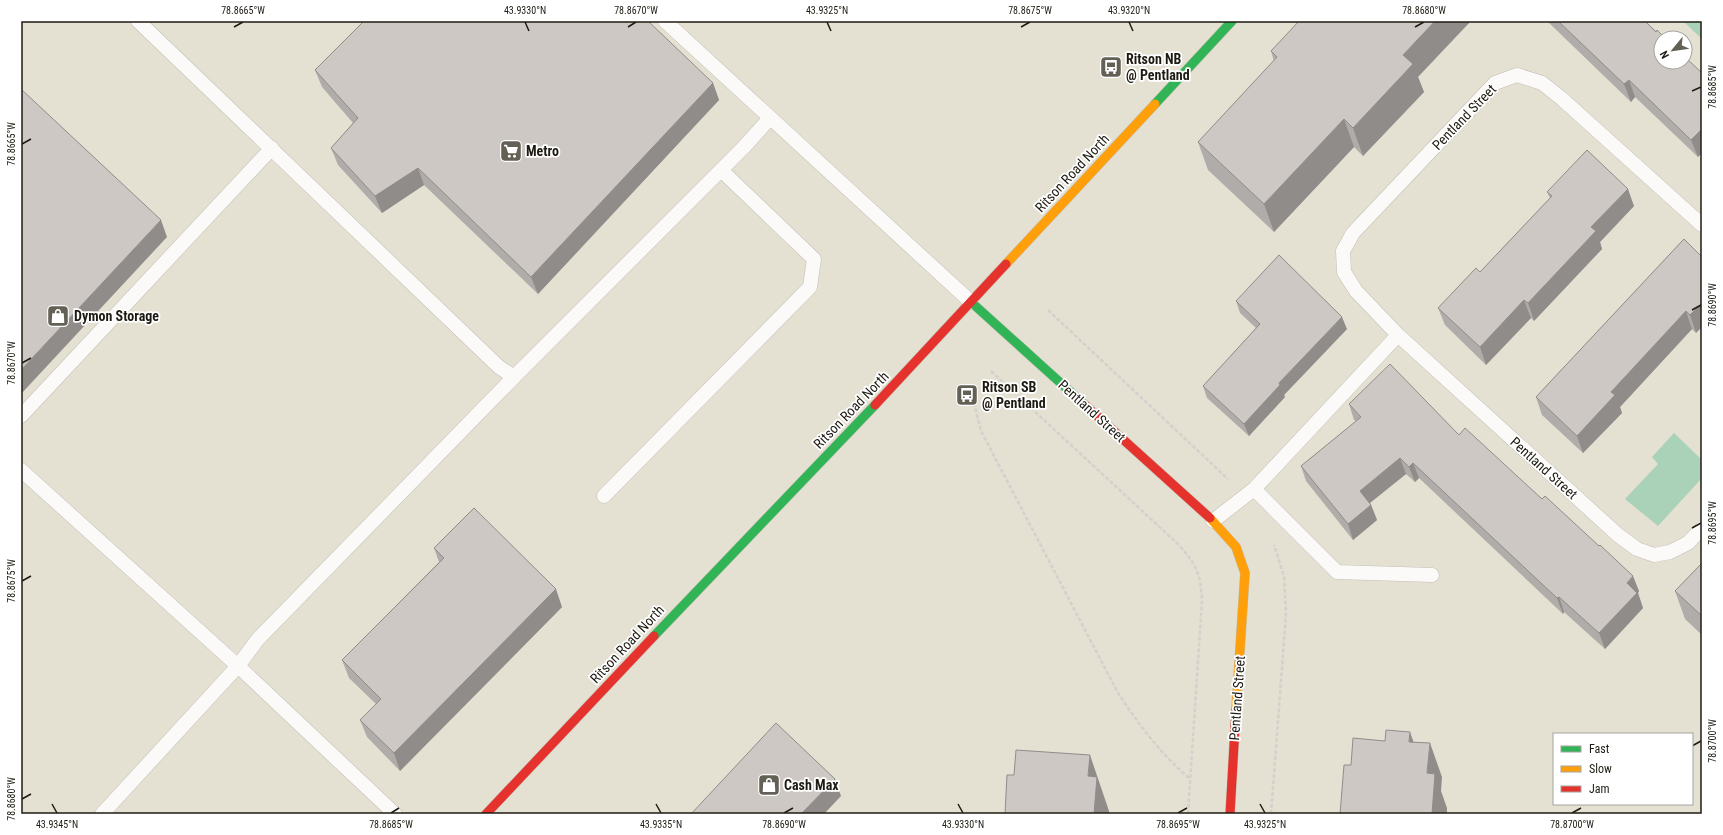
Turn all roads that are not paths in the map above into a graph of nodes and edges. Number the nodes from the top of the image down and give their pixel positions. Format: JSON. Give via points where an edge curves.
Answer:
{"nodes":[{"id":1,"x":138,"y":21,"type":"edge"},
{"id":2,"x":665,"y":21,"type":"edge"},
{"id":3,"x":1232,"y":21,"type":"edge"},
{"id":4,"x":770,"y":118,"type":"junction"},
{"id":5,"x":272,"y":148,"type":"junction"},
{"id":6,"x":721,"y":170,"type":"junction"},
{"id":7,"x":1702,"y":225,"type":"edge"},
{"id":8,"x":972,"y":302,"type":"junction"},
{"id":9,"x":1398,"y":336,"type":"junction"},
{"id":10,"x":514,"y":377,"type":"junction"},
{"id":11,"x":21,"y":416,"type":"edge"},
{"id":12,"x":21,"y":470,"type":"edge"},
{"id":13,"x":1254,"y":489,"type":"junction"},
{"id":14,"x":604,"y":496,"type":"dead end"},
{"id":15,"x":1213,"y":521,"type":"junction"},
{"id":16,"x":1702,"y":528,"type":"edge"},
{"id":17,"x":1432,"y":576,"type":"dead end"},
{"id":18,"x":238,"y":666,"type":"junction"},
{"id":19,"x":102,"y":814,"type":"edge"},
{"id":20,"x":394,"y":814,"type":"edge"},
{"id":21,"x":486,"y":814,"type":"edge"},
{"id":22,"x":1230,"y":814,"type":"edge"}],
"edges":[{"from":1,"to":5,"type":"lane"},
{"from":2,"to":4,"type":"lane"},
{"from":3,"to":8,"type":"main road","name":"Ritson Road North"},
{"from":4,"to":6,"type":"lane"},
{"from":4,"to":8,"type":"lane"},
{"from":5,"to":10,"type":"lane","via":[[499,367]]},
{"from":5,"to":11,"type":"lane"},
{"from":6,"to":10,"type":"lane"},
{"from":6,"to":14,"type":"lane","via":[[814,259],[810,287]]},
{"from":7,"to":9,"type":"lane","name":"Pentland Street","via":[[1561,98],[1542,83],[1516,74],[1495,84],[1353,233],[1343,251],[1344,272],[1356,291]]},
{"from":8,"to":15,"type":"main road","name":"Pentland Street"},
{"from":8,"to":21,"type":"main road","name":"Ritson Road North"},
{"from":9,"to":13,"type":"lane"},
{"from":9,"to":16,"type":"lane","name":"Pentland Street","via":[[1618,535],[1637,549],[1654,555],[1670,552],[1688,543]]},
{"from":10,"to":18,"type":"lane","via":[[258,639]]},
{"from":12,"to":18,"type":"lane"},
{"from":13,"to":15,"type":"lane"},
{"from":13,"to":17,"type":"lane","via":[[1337,572]]},
{"from":15,"to":22,"type":"main road","name":"Pentland Street","via":[[1236,547],[1245,573]]},
{"from":18,"to":19,"type":"lane"},
{"from":18,"to":20,"type":"lane"}]}
